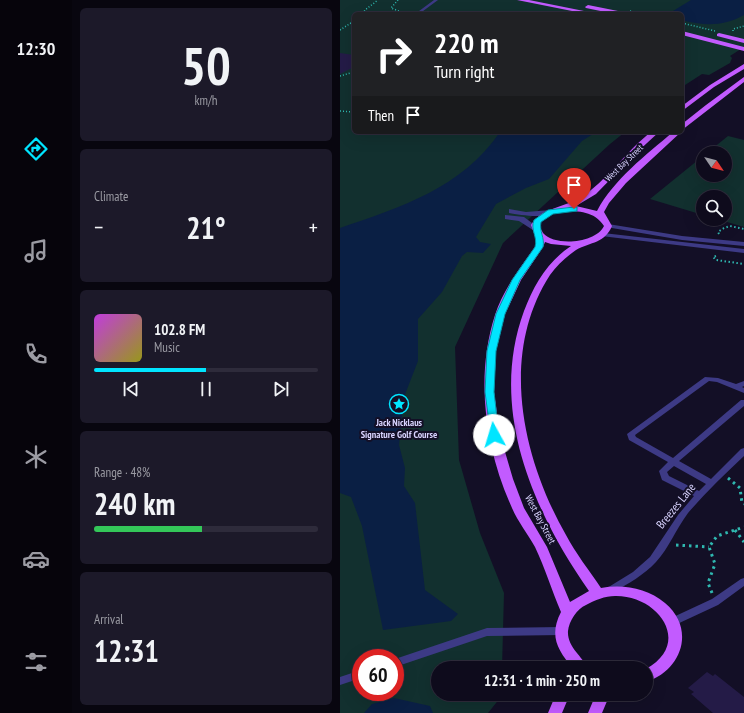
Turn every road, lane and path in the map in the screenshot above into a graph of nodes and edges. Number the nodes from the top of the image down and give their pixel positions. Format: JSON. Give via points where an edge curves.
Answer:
{"nodes":[{"id":1,"x":378,"y":0,"type":"edge"},
{"id":2,"x":398,"y":0,"type":"edge"},
{"id":3,"x":443,"y":0,"type":"edge"},
{"id":4,"x":520,"y":0,"type":"edge"},
{"id":5,"x":551,"y":0,"type":"edge"},
{"id":6,"x":434,"y":2,"type":"edge"},
{"id":7,"x":364,"y":12,"type":"edge"},
{"id":8,"x":401,"y":12,"type":"edge"},
{"id":9,"x":420,"y":12,"type":"edge"},
{"id":10,"x":585,"y":12,"type":"edge"},
{"id":11,"x":613,"y":12,"type":"edge"},
{"id":12,"x":352,"y":22,"type":"edge"},
{"id":13,"x":684,"y":24,"type":"edge"},
{"id":14,"x":684,"y":27,"type":"edge"},
{"id":15,"x":340,"y":30,"type":"edge"},
{"id":16,"x":684,"y":33,"type":"edge"},
{"id":17,"x":714,"y":33,"type":"junction"},
{"id":18,"x":729,"y":34,"type":"dead end"},
{"id":19,"x":733,"y":34,"type":"dead end"},
{"id":20,"x":744,"y":41,"type":"edge"},
{"id":21,"x":744,"y":50,"type":"edge"},
{"id":22,"x":744,"y":66,"type":"edge"},
{"id":23,"x":352,"y":73,"type":"edge"},
{"id":24,"x":340,"y":76,"type":"edge"},
{"id":25,"x":744,"y":80,"type":"edge"},
{"id":26,"x":684,"y":107,"type":"edge"},
{"id":27,"x":340,"y":111,"type":"edge"},
{"id":28,"x":352,"y":112,"type":"edge"},
{"id":29,"x":684,"y":126,"type":"edge"},
{"id":30,"x":653,"y":134,"type":"edge"},
{"id":31,"x":674,"y":134,"type":"edge"},
{"id":32,"x":554,"y":211,"type":"junction"},
{"id":33,"x":602,"y":218,"type":"junction"},
{"id":34,"x":608,"y":226,"type":"junction"},
{"id":35,"x":744,"y":228,"type":"edge"},
{"id":36,"x":537,"y":231,"type":"junction"},
{"id":37,"x":604,"y":235,"type":"junction"},
{"id":38,"x":722,"y":236,"type":"dead end"},
{"id":39,"x":584,"y":243,"type":"junction"},
{"id":40,"x":744,"y":244,"type":"edge"},
{"id":41,"x":744,"y":251,"type":"edge"},
{"id":42,"x":718,"y":256,"type":"dead end"},
{"id":43,"x":744,"y":264,"type":"edge"},
{"id":44,"x":742,"y":387,"type":"edge"},
{"id":45,"x":744,"y":402,"type":"edge"},
{"id":46,"x":744,"y":451,"type":"edge"},
{"id":47,"x":674,"y":462,"type":"junction"},
{"id":48,"x":722,"y":473,"type":"junction"},
{"id":49,"x":711,"y":483,"type":"junction"},
{"id":50,"x":700,"y":495,"type":"junction"},
{"id":51,"x":744,"y":504,"type":"edge"},
{"id":52,"x":744,"y":527,"type":"edge"},
{"id":53,"x":735,"y":530,"type":"junction"},
{"id":54,"x":663,"y":542,"type":"junction"},
{"id":55,"x":744,"y":542,"type":"edge"},
{"id":56,"x":709,"y":548,"type":"junction"},
{"id":57,"x":744,"y":581,"type":"edge"},
{"id":58,"x":604,"y":591,"type":"junction"},
{"id":59,"x":715,"y":602,"type":"junction"},
{"id":60,"x":568,"y":613,"type":"junction"},
{"id":61,"x":672,"y":622,"type":"junction"},
{"id":62,"x":562,"y":631,"type":"junction"},
{"id":63,"x":404,"y":660,"type":"edge"},
{"id":64,"x":567,"y":661,"type":"edge"},
{"id":65,"x":653,"y":672,"type":"edge"},
{"id":66,"x":352,"y":677,"type":"edge"},
{"id":67,"x":340,"y":681,"type":"edge"},
{"id":68,"x":560,"y":701,"type":"edge"},
{"id":69,"x":600,"y":701,"type":"edge"},
{"id":70,"x":555,"y":713,"type":"edge"},
{"id":71,"x":595,"y":713,"type":"edge"}],
"edges":[{"from":1,"to":7,"type":"path"},
{"from":2,"to":8,"type":"path","via":[[391,8]]},
{"from":3,"to":6,"type":"lane"},
{"from":4,"to":10,"type":"main road"},
{"from":5,"to":11,"type":"main road"},
{"from":6,"to":9,"type":"lane"},
{"from":12,"to":15,"type":"path"},
{"from":13,"to":17,"type":"path"},
{"from":14,"to":17,"type":"main road"},
{"from":16,"to":21,"type":"main road"},
{"from":17,"to":20,"type":"main road"},
{"from":18,"to":19,"type":"path"},
{"from":22,"to":26,"type":"main road"},
{"from":23,"to":24,"type":"path"},
{"from":25,"to":29,"type":"main road"},
{"from":27,"to":28,"type":"path"},
{"from":30,"to":32,"type":"main road","name":"West Bay Street","via":[[581,201]]},
{"from":31,"to":33,"type":"main road","name":"West Bay Street","via":[[608,196],[600,212]]},
{"from":32,"to":33,"type":"main road","via":[[586,210]]},
{"from":32,"to":36,"type":"main road","via":[[537,221]]},
{"from":32,"to":36,"type":"street","via":[[510,214]]},
{"from":33,"to":34,"type":"main road"},
{"from":34,"to":37,"type":"main road"},
{"from":34,"to":40,"type":"lane","via":[[696,240]]},
{"from":35,"to":38,"type":"path","via":[[723,227],[718,232]]},
{"from":36,"to":39,"type":"main road","via":[[547,240],[571,244]]},
{"from":36,"to":60,"type":"main road","name":"West Bay Street","via":[[541,242],[539,247],[516,280],[500,314],[491,351],[489,392],[494,435],[507,479],[518,508],[541,547]]},
{"from":37,"to":39,"type":"main road"},
{"from":37,"to":41,"type":"lane"},
{"from":39,"to":58,"type":"main road","name":"West Bay Street","via":[[563,254],[546,275],[536,293],[523,326],[516,365],[517,410],[528,461],[548,513],[571,555]]},
{"from":42,"to":43,"type":"path","via":[[713,258]]},
{"from":44,"to":47,"type":"lane","via":[[708,379],[631,434],[632,438]]},
{"from":45,"to":47,"type":"lane"},
{"from":46,"to":48,"type":"lane","name":"Breezes Lane"},
{"from":47,"to":49,"type":"lane"},
{"from":47,"to":50,"type":"lane","via":[[663,470],[666,478]]},
{"from":48,"to":49,"type":"lane","name":"Breezes Lane"},
{"from":48,"to":51,"type":"path","via":[[740,488]]},
{"from":49,"to":50,"type":"lane","name":"Breezes Lane"},
{"from":50,"to":54,"type":"lane","name":"Breezes Lane","via":[[672,527]]},
{"from":52,"to":53,"type":"path"},
{"from":53,"to":55,"type":"path"},
{"from":53,"to":56,"type":"path","via":[[717,536]]},
{"from":54,"to":56,"type":"path"},
{"from":54,"to":58,"type":"lane","name":"Breezes Lane","via":[[658,553],[640,572]]},
{"from":56,"to":59,"type":"path","via":[[715,564],[708,583]]},
{"from":57,"to":59,"type":"lane"},
{"from":58,"to":60,"type":"main road","via":[[584,598]]},
{"from":58,"to":61,"type":"main road","via":[[630,591],[646,597],[661,607]]},
{"from":59,"to":61,"type":"lane"},
{"from":60,"to":62,"type":"main road"},
{"from":61,"to":65,"type":"main road","via":[[676,639],[674,647],[663,666]]},
{"from":62,"to":63,"type":"lane","via":[[487,632]]},
{"from":62,"to":64,"type":"main road"},
{"from":66,"to":67,"type":"lane"},
{"from":68,"to":70,"type":"main road"},
{"from":69,"to":71,"type":"main road"}]}
